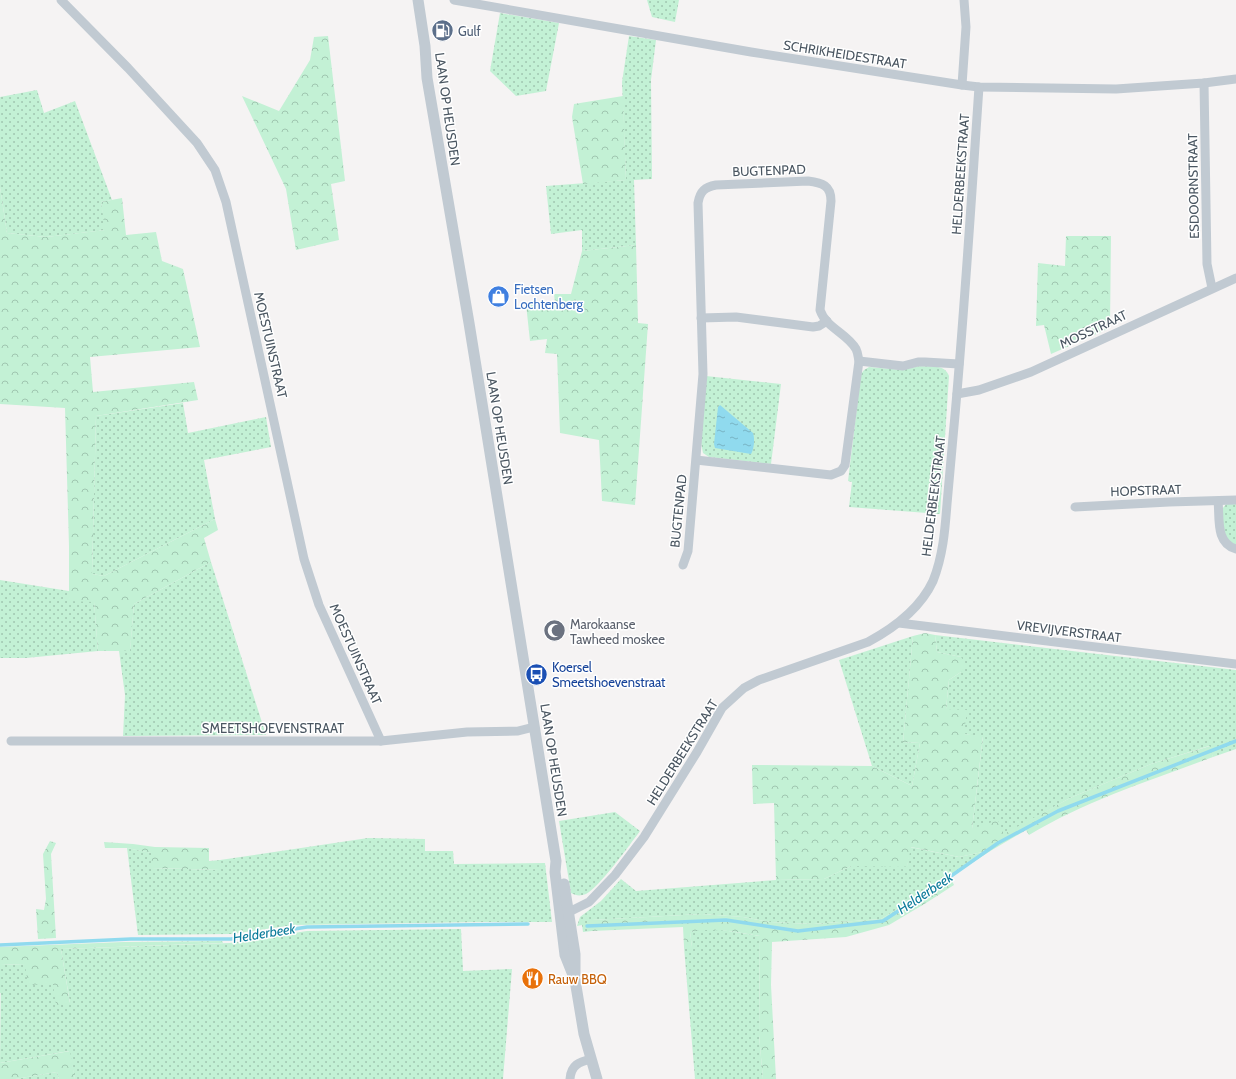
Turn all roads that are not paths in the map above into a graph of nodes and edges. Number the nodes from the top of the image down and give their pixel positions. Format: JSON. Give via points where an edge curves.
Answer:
{"nodes":[{"id":1,"x":61,"y":0,"type":"edge"},
{"id":2,"x":418,"y":0,"type":"edge"},
{"id":3,"x":454,"y":0,"type":"edge"},
{"id":4,"x":964,"y":0,"type":"edge"},
{"id":5,"x":1236,"y":79,"type":"edge"},
{"id":6,"x":1204,"y":83,"type":"junction"},
{"id":7,"x":962,"y":85,"type":"junction"},
{"id":8,"x":979,"y":87,"type":"junction"},
{"id":9,"x":1236,"y":278,"type":"edge"},
{"id":10,"x":1212,"y":288,"type":"junction"},
{"id":11,"x":701,"y":318,"type":"junction"},
{"id":12,"x":827,"y":321,"type":"junction"},
{"id":13,"x":859,"y":361,"type":"junction"},
{"id":14,"x":959,"y":364,"type":"junction"},
{"id":15,"x":957,"y":394,"type":"junction"},
{"id":16,"x":696,"y":460,"type":"junction"},
{"id":17,"x":1236,"y":500,"type":"edge"},
{"id":18,"x":1218,"y":501,"type":"junction"},
{"id":19,"x":1075,"y":508,"type":"dead end"},
{"id":20,"x":1236,"y":549,"type":"edge"},
{"id":21,"x":683,"y":565,"type":"dead end"},
{"id":22,"x":899,"y":623,"type":"junction"},
{"id":23,"x":1236,"y":664,"type":"edge"},
{"id":24,"x":534,"y":727,"type":"junction"},
{"id":25,"x":11,"y":741,"type":"dead end"},
{"id":26,"x":381,"y":741,"type":"junction"},
{"id":27,"x":564,"y":912,"type":"junction"},
{"id":28,"x":591,"y":1059,"type":"junction"},
{"id":29,"x":570,"y":1079,"type":"edge"},
{"id":30,"x":597,"y":1079,"type":"edge"}],
"edges":[{"from":1,"to":26,"type":"street","name":"MOESTUINSTRAAT","via":[[176,119],[197,143],[215,170],[233,232],[304,559],[319,605]]},
{"from":2,"to":24,"type":"street","name":"LAAN OP HEUSDEN","via":[[426,46],[427,78]]},
{"from":3,"to":7,"type":"street","name":"SCHRIKHEIDESTRAAT","via":[[751,52]]},
{"from":4,"to":7,"type":"street","via":[[966,27]]},
{"from":5,"to":6,"type":"street","name":"SCHRIKHEIDESTRAAT"},
{"from":6,"to":8,"type":"street","name":"SCHRIKHEIDESTRAAT","via":[[1116,89]]},
{"from":6,"to":10,"type":"street","name":"ESDOORNSTRAAT","via":[[1207,264]]},
{"from":7,"to":8,"type":"street","name":"SCHRIKHEIDESTRAAT"},
{"from":8,"to":14,"type":"street","name":"HELDERBEEKSTRAAT"},
{"from":9,"to":10,"type":"street","name":"MOSSTRAAT"},
{"from":10,"to":15,"type":"street","name":"MOSSTRAAT","via":[[1031,372],[979,390]]},
{"from":11,"to":12,"type":"street","via":[[736,317],[813,327]]},
{"from":11,"to":12,"type":"street","name":"BUGTENPAD","via":[[698,203],[702,191],[716,185],[808,181],[825,186],[831,195],[820,304]]},
{"from":11,"to":16,"type":"street","name":"BUGTENPAD","via":[[703,374]]},
{"from":12,"to":13,"type":"street","name":"BUGTENPAD","via":[[851,342],[857,351]]},
{"from":13,"to":14,"type":"street","via":[[903,366],[918,362]]},
{"from":13,"to":16,"type":"street","name":"BUGTENPAD","via":[[845,465],[841,471],[830,475]]},
{"from":14,"to":15,"type":"street","name":"HELDERBEEKSTRAAT"},
{"from":15,"to":22,"type":"street","name":"HELDERBEEKSTRAAT","via":[[944,537],[938,567],[923,596]]},
{"from":16,"to":21,"type":"street","name":"BUGTENPAD","via":[[688,551]]},
{"from":17,"to":18,"type":"street","name":"HOPSTRAAT"},
{"from":18,"to":19,"type":"street","name":"HOPSTRAAT"},
{"from":18,"to":20,"type":"street","via":[[1222,538],[1228,546]]},
{"from":22,"to":23,"type":"street","name":"VREVIJVERSTRAAT"},
{"from":22,"to":27,"type":"street","name":"HELDERBEEKSTRAAT","via":[[868,642],[773,674],[744,688],[722,708],[644,837],[615,875],[589,902]]},
{"from":24,"to":26,"type":"street","name":"SMEETSHOEVENSTRAAT","via":[[518,731],[467,732]]},
{"from":24,"to":27,"type":"street","name":"LAAN OP HEUSDEN","via":[[556,861],[562,873]]},
{"from":25,"to":26,"type":"street","name":"SMEETSHOEVENSTRAAT"},
{"from":27,"to":28,"type":"street","name":"LAAN OP HEUSDEN","via":[[575,954],[575,980]]},
{"from":28,"to":29,"type":"street","via":[[577,1063]]},
{"from":28,"to":30,"type":"street","name":"LAAN OP HEUSDEN"}]}
